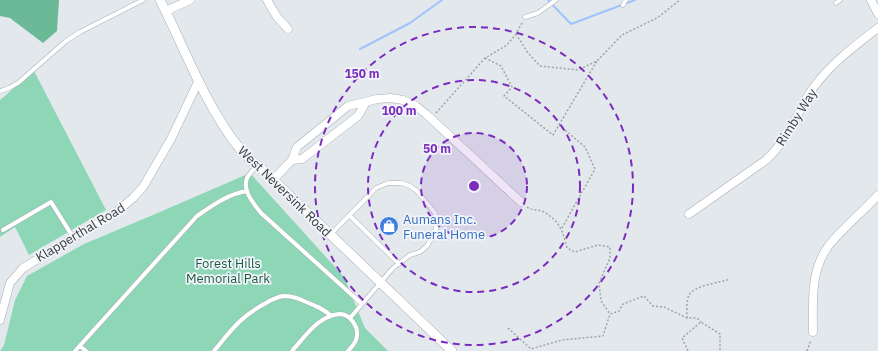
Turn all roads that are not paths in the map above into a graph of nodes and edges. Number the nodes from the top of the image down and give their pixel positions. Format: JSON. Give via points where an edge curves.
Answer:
{"nodes":[{"id":1,"x":143,"y":0,"type":"edge"},
{"id":2,"x":160,"y":0,"type":"edge"},
{"id":3,"x":190,"y":0,"type":"edge"},
{"id":4,"x":267,"y":0,"type":"edge"},
{"id":5,"x":556,"y":0,"type":"edge"},
{"id":6,"x":626,"y":0,"type":"edge"},
{"id":7,"x":840,"y":0,"type":"edge"},
{"id":8,"x":872,"y":0,"type":"edge"},
{"id":9,"x":836,"y":3,"type":"dead end"},
{"id":10,"x":623,"y":4,"type":"dead end"},
{"id":11,"x":166,"y":11,"type":"junction"},
{"id":12,"x":878,"y":14,"type":"edge"},
{"id":13,"x":525,"y":17,"type":"road end"},
{"id":14,"x":878,"y":28,"type":"edge"},
{"id":15,"x":288,"y":29,"type":"dead end"},
{"id":16,"x":198,"y":82,"type":"junction"},
{"id":17,"x":0,"y":90,"type":"edge"},
{"id":18,"x":366,"y":102,"type":"junction"},
{"id":19,"x":292,"y":160,"type":"junction"},
{"id":20,"x":257,"y":165,"type":"junction"},
{"id":21,"x":273,"y":180,"type":"junction"},
{"id":22,"x":247,"y":191,"type":"junction"},
{"id":23,"x":878,"y":195,"type":"edge"},
{"id":24,"x":521,"y":202,"type":"road end"},
{"id":25,"x":690,"y":214,"type":"dead end"},
{"id":26,"x":349,"y":215,"type":"junction"},
{"id":27,"x":3,"y":230,"type":"dead end"},
{"id":28,"x":331,"y":234,"type":"junction"},
{"id":29,"x":73,"y":237,"type":"junction"},
{"id":30,"x":399,"y":264,"type":"junction"},
{"id":31,"x":380,"y":282,"type":"junction"},
{"id":32,"x":362,"y":304,"type":"junction"},
{"id":33,"x":331,"y":316,"type":"junction"},
{"id":34,"x":350,"y":318,"type":"junction"},
{"id":35,"x":0,"y":320,"type":"edge"},
{"id":36,"x":814,"y":332,"type":"road end"},
{"id":37,"x":80,"y":346,"type":"junction"},
{"id":38,"x":75,"y":351,"type":"edge"},
{"id":39,"x":86,"y":351,"type":"edge"},
{"id":40,"x":214,"y":351,"type":"edge"},
{"id":41,"x":292,"y":351,"type":"edge"},
{"id":42,"x":348,"y":351,"type":"edge"},
{"id":43,"x":452,"y":351,"type":"edge"}],
"edges":[{"from":1,"to":17,"type":"lane","via":[[80,32],[18,82]]},
{"from":2,"to":11,"type":"street","name":"West Neversink Road"},
{"from":3,"to":11,"type":"street"},
{"from":4,"to":15,"type":"street"},
{"from":5,"to":13,"type":"lane","via":[[538,13]]},
{"from":6,"to":10,"type":"lane"},
{"from":7,"to":9,"type":"lane"},
{"from":8,"to":12,"type":"street"},
{"from":11,"to":16,"type":"street","name":"West Neversink Road"},
{"from":14,"to":25,"type":"street","name":"Rimby Way","via":[[856,45],[821,79],[803,104],[789,132],[772,154]]},
{"from":16,"to":20,"type":"street","name":"West Neversink Road","via":[[229,136],[249,160]]},
{"from":16,"to":29,"type":"street","name":"Klapperthal Road","via":[[171,139],[143,187],[127,204]]},
{"from":18,"to":19,"type":"street","via":[[358,116],[302,159]]},
{"from":18,"to":19,"type":"street","via":[[348,106],[297,147]]},
{"from":18,"to":24,"type":"street","via":[[391,98],[416,106]]},
{"from":19,"to":21,"type":"street"},
{"from":20,"to":21,"type":"street","name":"West Neversink Road"},
{"from":20,"to":22,"type":"lane","via":[[247,178]]},
{"from":21,"to":28,"type":"street","name":"West Neversink Road"},
{"from":22,"to":32,"type":"lane","via":[[262,213]]},
{"from":22,"to":37,"type":"lane","via":[[230,195],[197,216]]},
{"from":23,"to":36,"type":"street","via":[[833,241],[822,258],[815,277],[813,294]]},
{"from":26,"to":28,"type":"lane"},
{"from":26,"to":30,"type":"lane"},
{"from":26,"to":30,"type":"lane","via":[[376,188],[388,183],[400,183],[417,191],[435,213],[436,230],[427,246]]},
{"from":27,"to":29,"type":"lane","via":[[51,202]]},
{"from":28,"to":31,"type":"street","name":"West Neversink Road"},
{"from":29,"to":35,"type":"street","name":"Klapperthal Road","via":[[27,264],[17,273],[7,290]]},
{"from":30,"to":31,"type":"lane"},
{"from":31,"to":32,"type":"lane"},
{"from":31,"to":43,"type":"street","name":"West Neversink Road"},
{"from":32,"to":34,"type":"lane"},
{"from":33,"to":34,"type":"lane","via":[[342,314]]},
{"from":33,"to":40,"type":"lane","via":[[297,298],[283,296],[251,311],[237,323]]},
{"from":33,"to":41,"type":"lane","via":[[313,328]]},
{"from":34,"to":42,"type":"lane","via":[[357,335],[354,345]]},
{"from":37,"to":38,"type":"lane"},
{"from":37,"to":39,"type":"lane"}]}
